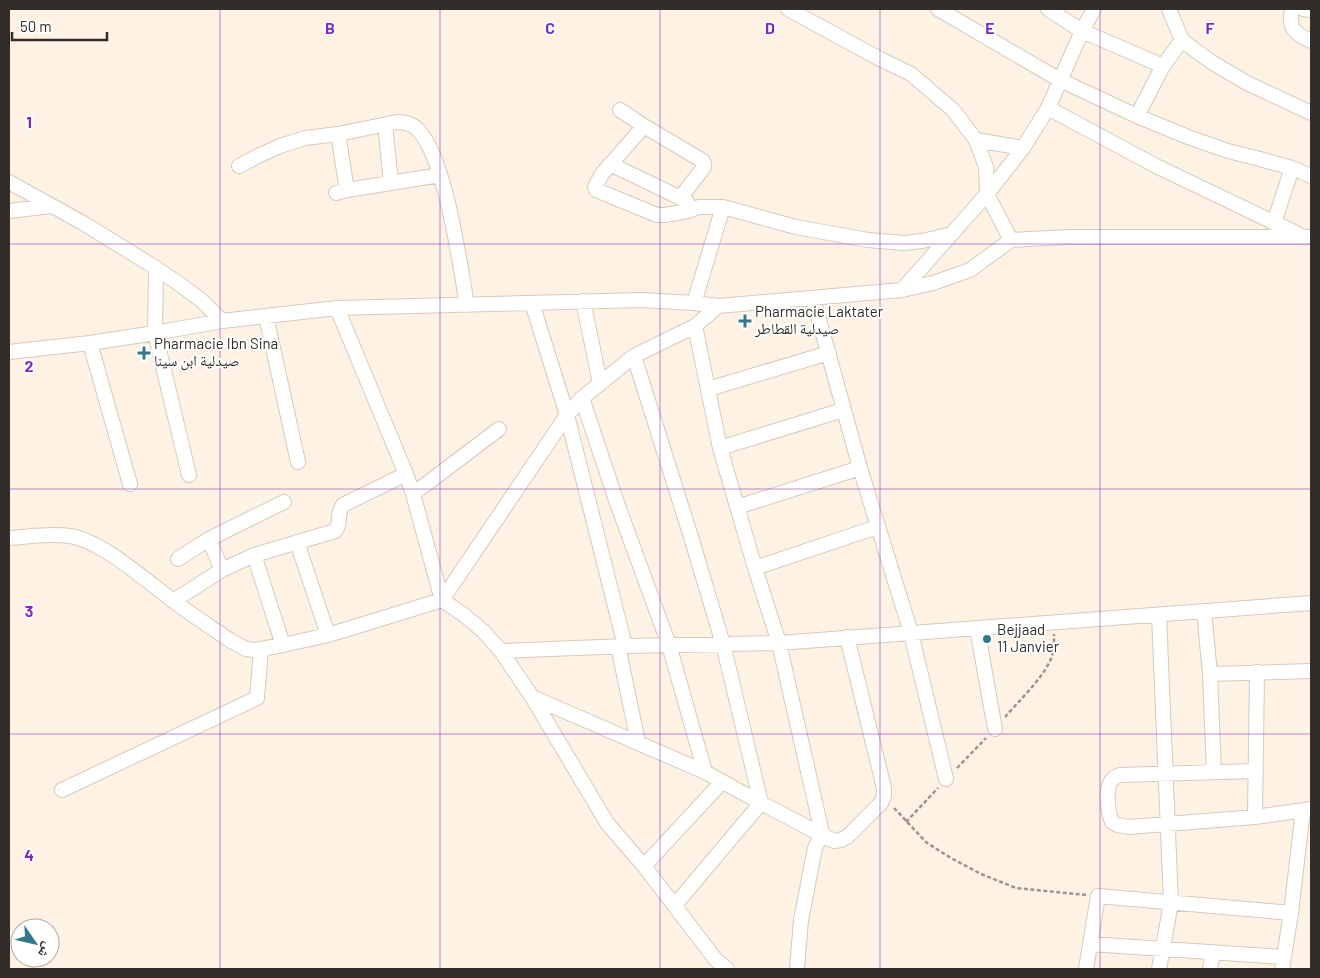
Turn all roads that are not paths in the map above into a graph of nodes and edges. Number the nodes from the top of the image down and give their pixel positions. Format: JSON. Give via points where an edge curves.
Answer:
{"nodes":[{"id":1,"x":788,"y":9,"type":"edge"},
{"id":2,"x":938,"y":9,"type":"edge"},
{"id":3,"x":1048,"y":9,"type":"edge"},
{"id":4,"x":1094,"y":9,"type":"edge"},
{"id":5,"x":1169,"y":9,"type":"edge"},
{"id":6,"x":1292,"y":9,"type":"edge"},
{"id":7,"x":1303,"y":9,"type":"edge"},
{"id":8,"x":1311,"y":10,"type":"edge"},
{"id":9,"x":1082,"y":31,"type":"junction"},
{"id":10,"x":1182,"y":40,"type":"junction"},
{"id":11,"x":1311,"y":41,"type":"edge"},
{"id":12,"x":1163,"y":66,"type":"junction"},
{"id":13,"x":1060,"y":80,"type":"junction"},
{"id":14,"x":1048,"y":108,"type":"junction"},
{"id":15,"x":620,"y":110,"type":"dead end"},
{"id":16,"x":1311,"y":112,"type":"edge"},
{"id":17,"x":1137,"y":116,"type":"junction"},
{"id":18,"x":384,"y":125,"type":"junction"},
{"id":19,"x":644,"y":126,"type":"junction"},
{"id":20,"x":338,"y":134,"type":"junction"},
{"id":21,"x":976,"y":140,"type":"junction"},
{"id":22,"x":1023,"y":148,"type":"junction"},
{"id":23,"x":610,"y":164,"type":"junction"},
{"id":24,"x":239,"y":166,"type":"dead end"},
{"id":25,"x":1292,"y":168,"type":"junction"},
{"id":26,"x":440,"y":174,"type":"junction"},
{"id":27,"x":1311,"y":176,"type":"edge"},
{"id":28,"x":9,"y":182,"type":"edge"},
{"id":29,"x":391,"y":183,"type":"junction"},
{"id":30,"x":987,"y":194,"type":"junction"},
{"id":31,"x":680,"y":198,"type":"junction"},
{"id":32,"x":51,"y":206,"type":"junction"},
{"id":33,"x":699,"y":207,"type":"junction"},
{"id":34,"x":723,"y":207,"type":"junction"},
{"id":35,"x":9,"y":211,"type":"edge"},
{"id":36,"x":1274,"y":223,"type":"junction"},
{"id":37,"x":952,"y":234,"type":"junction"},
{"id":38,"x":1307,"y":236,"type":"edge"},
{"id":39,"x":1011,"y":240,"type":"junction"},
{"id":40,"x":156,"y":268,"type":"junction"},
{"id":41,"x":902,"y":290,"type":"junction"},
{"id":42,"x":813,"y":298,"type":"junction"},
{"id":43,"x":583,"y":301,"type":"junction"},
{"id":44,"x":532,"y":303,"type":"junction"},
{"id":45,"x":694,"y":303,"type":"junction"},
{"id":46,"x":467,"y":305,"type":"junction"},
{"id":47,"x":718,"y":306,"type":"junction"},
{"id":48,"x":337,"y":308,"type":"junction"},
{"id":49,"x":266,"y":316,"type":"junction"},
{"id":50,"x":222,"y":321,"type":"junction"},
{"id":51,"x":695,"y":326,"type":"junction"},
{"id":52,"x":155,"y":333,"type":"junction"},
{"id":53,"x":90,"y":343,"type":"junction"},
{"id":54,"x":9,"y":352,"type":"edge"},
{"id":55,"x":829,"y":353,"type":"junction"},
{"id":56,"x":634,"y":356,"type":"junction"},
{"id":57,"x":600,"y":383,"type":"junction"},
{"id":58,"x":708,"y":389,"type":"junction"},
{"id":59,"x":582,"y":398,"type":"junction"},
{"id":60,"x":843,"y":410,"type":"junction"},
{"id":61,"x":567,"y":415,"type":"junction"},
{"id":62,"x":499,"y":429,"type":"dead end"},
{"id":63,"x":720,"y":448,"type":"junction"},
{"id":64,"x":298,"y":462,"type":"dead end"},
{"id":65,"x":860,"y":468,"type":"junction"},
{"id":66,"x":406,"y":474,"type":"junction"},
{"id":67,"x":189,"y":475,"type":"dead end"},
{"id":68,"x":130,"y":484,"type":"dead end"},
{"id":69,"x":413,"y":494,"type":"junction"},
{"id":70,"x":284,"y":502,"type":"dead end"},
{"id":71,"x":737,"y":506,"type":"junction"},
{"id":72,"x":877,"y":526,"type":"junction"},
{"id":73,"x":9,"y":538,"type":"edge"},
{"id":74,"x":209,"y":539,"type":"junction"},
{"id":75,"x":297,"y":542,"type":"junction"},
{"id":76,"x":254,"y":555,"type":"junction"},
{"id":77,"x":178,"y":559,"type":"dead end"},
{"id":78,"x":755,"y":568,"type":"junction"},
{"id":79,"x":222,"y":570,"type":"junction"},
{"id":80,"x":442,"y":600,"type":"junction"},
{"id":81,"x":173,"y":601,"type":"junction"},
{"id":82,"x":1311,"y":603,"type":"edge"},
{"id":83,"x":1204,"y":611,"type":"junction"},
{"id":84,"x":1159,"y":615,"type":"junction"},
{"id":85,"x":978,"y":628,"type":"junction"},
{"id":86,"x":911,"y":633,"type":"junction"},
{"id":87,"x":328,"y":636,"type":"junction"},
{"id":88,"x":847,"y":638,"type":"junction"},
{"id":89,"x":779,"y":643,"type":"junction"},
{"id":90,"x":724,"y":644,"type":"junction"},
{"id":91,"x":283,"y":645,"type":"junction"},
{"id":92,"x":668,"y":645,"type":"junction"},
{"id":93,"x":622,"y":646,"type":"junction"},
{"id":94,"x":261,"y":650,"type":"junction"},
{"id":95,"x":501,"y":651,"type":"junction"},
{"id":96,"x":1311,"y":671,"type":"edge"},
{"id":97,"x":1257,"y":672,"type":"junction"},
{"id":98,"x":1210,"y":674,"type":"junction"},
{"id":99,"x":532,"y":697,"type":"junction"},
{"id":100,"x":995,"y":729,"type":"dead end"},
{"id":101,"x":638,"y":742,"type":"junction"},
{"id":102,"x":1256,"y":771,"type":"junction"},
{"id":103,"x":705,"y":772,"type":"junction"},
{"id":104,"x":1214,"y":772,"type":"junction"},
{"id":105,"x":1166,"y":773,"type":"junction"},
{"id":106,"x":946,"y":779,"type":"dead end"},
{"id":107,"x":722,"y":782,"type":"junction"},
{"id":108,"x":62,"y":790,"type":"dead end"},
{"id":109,"x":761,"y":803,"type":"junction"},
{"id":110,"x":1307,"y":810,"type":"edge"},
{"id":111,"x":1255,"y":817,"type":"junction"},
{"id":112,"x":1168,"y":824,"type":"junction"},
{"id":113,"x":822,"y":833,"type":"junction"},
{"id":114,"x":644,"y":866,"type":"junction"},
{"id":115,"x":1171,"y":903,"type":"junction"},
{"id":116,"x":675,"y":905,"type":"junction"},
{"id":117,"x":1292,"y":913,"type":"junction"},
{"id":118,"x":1090,"y":944,"type":"junction"},
{"id":119,"x":1162,"y":950,"type":"junction"},
{"id":120,"x":1213,"y":953,"type":"junction"},
{"id":121,"x":1283,"y":963,"type":"edge"},
{"id":122,"x":727,"y":969,"type":"edge"},
{"id":123,"x":797,"y":969,"type":"edge"},
{"id":124,"x":1086,"y":969,"type":"edge"},
{"id":125,"x":1159,"y":969,"type":"edge"},
{"id":126,"x":1210,"y":969,"type":"edge"}],
"edges":[{"from":1,"to":21,"type":"street","via":[[911,74],[953,110]]},
{"from":2,"to":13,"type":"street"},
{"from":3,"to":9,"type":"street"},
{"from":4,"to":9,"type":"street"},
{"from":5,"to":10,"type":"street"},
{"from":6,"to":11,"type":"street","via":[[1291,26]]},
{"from":7,"to":8,"type":"street"},
{"from":9,"to":12,"type":"street"},
{"from":9,"to":13,"type":"street"},
{"from":10,"to":12,"type":"street"},
{"from":10,"to":16,"type":"street","via":[[1247,83]]},
{"from":12,"to":17,"type":"street"},
{"from":13,"to":14,"type":"street"},
{"from":13,"to":17,"type":"street"},
{"from":14,"to":22,"type":"street"},
{"from":14,"to":36,"type":"street","via":[[1156,166]]},
{"from":15,"to":19,"type":"street"},
{"from":17,"to":25,"type":"street","via":[[1228,151]]},
{"from":18,"to":20,"type":"street"},
{"from":18,"to":26,"type":"street","via":[[404,122],[414,127],[431,150]]},
{"from":18,"to":29,"type":"street"},
{"from":19,"to":23,"type":"street"},
{"from":19,"to":31,"type":"street","via":[[703,161],[704,167]]},
{"from":20,"to":24,"type":"street","via":[[305,138],[280,146]]},
{"from":20,"to":29,"type":"street","via":[[341,191]]},
{"from":21,"to":22,"type":"street"},
{"from":21,"to":30,"type":"street","via":[[986,167]]},
{"from":22,"to":30,"type":"street"},
{"from":23,"to":31,"type":"street"},
{"from":23,"to":33,"type":"street","via":[[596,182],[596,190],[600,193],[657,215]]},
{"from":25,"to":27,"type":"street"},
{"from":25,"to":36,"type":"street"},
{"from":26,"to":29,"type":"street"},
{"from":26,"to":46,"type":"street","via":[[450,210]]},
{"from":28,"to":32,"type":"street"},
{"from":30,"to":37,"type":"street"},
{"from":30,"to":39,"type":"street"},
{"from":31,"to":33,"type":"street"},
{"from":32,"to":35,"type":"street"},
{"from":32,"to":40,"type":"street"},
{"from":33,"to":34,"type":"street"},
{"from":34,"to":37,"type":"street","via":[[796,227],[868,240],[904,243]]},
{"from":34,"to":45,"type":"street"},
{"from":36,"to":38,"type":"street"},
{"from":37,"to":41,"type":"street"},
{"from":38,"to":39,"type":"street"},
{"from":39,"to":41,"type":"street","via":[[970,270]]},
{"from":40,"to":50,"type":"street","via":[[201,300]]},
{"from":40,"to":52,"type":"street"},
{"from":41,"to":42,"type":"street"},
{"from":42,"to":47,"type":"street"},
{"from":42,"to":55,"type":"street"},
{"from":43,"to":44,"type":"street"},
{"from":43,"to":45,"type":"street"},
{"from":43,"to":57,"type":"street"},
{"from":44,"to":46,"type":"street"},
{"from":44,"to":61,"type":"street"},
{"from":45,"to":47,"type":"street"},
{"from":46,"to":48,"type":"street"},
{"from":47,"to":51,"type":"street"},
{"from":48,"to":49,"type":"street"},
{"from":48,"to":66,"type":"street"},
{"from":49,"to":50,"type":"street"},
{"from":49,"to":64,"type":"street"},
{"from":50,"to":52,"type":"street"},
{"from":51,"to":56,"type":"street"},
{"from":51,"to":58,"type":"street"},
{"from":52,"to":53,"type":"street"},
{"from":52,"to":67,"type":"street"},
{"from":53,"to":54,"type":"street"},
{"from":53,"to":68,"type":"street"},
{"from":55,"to":58,"type":"street"},
{"from":55,"to":60,"type":"street"},
{"from":56,"to":57,"type":"street"},
{"from":56,"to":90,"type":"street"},
{"from":57,"to":59,"type":"street"},
{"from":58,"to":63,"type":"street"},
{"from":59,"to":61,"type":"street"},
{"from":59,"to":92,"type":"street"},
{"from":60,"to":63,"type":"street"},
{"from":60,"to":65,"type":"street"},
{"from":61,"to":80,"type":"street"},
{"from":61,"to":93,"type":"street"},
{"from":62,"to":69,"type":"street"},
{"from":63,"to":71,"type":"street"},
{"from":65,"to":71,"type":"street"},
{"from":65,"to":72,"type":"street"},
{"from":66,"to":69,"type":"street"},
{"from":66,"to":75,"type":"street","via":[[343,505],[335,531]]},
{"from":69,"to":80,"type":"street"},
{"from":70,"to":74,"type":"street"},
{"from":71,"to":78,"type":"street"},
{"from":72,"to":78,"type":"street"},
{"from":72,"to":86,"type":"street"},
{"from":73,"to":81,"type":"street","via":[[72,536],[118,559]]},
{"from":74,"to":77,"type":"street"},
{"from":74,"to":79,"type":"street"},
{"from":75,"to":76,"type":"street"},
{"from":75,"to":87,"type":"street"},
{"from":76,"to":79,"type":"street"},
{"from":76,"to":91,"type":"street"},
{"from":78,"to":89,"type":"street"},
{"from":79,"to":81,"type":"street"},
{"from":80,"to":87,"type":"street"},
{"from":80,"to":95,"type":"street","via":[[483,631]]},
{"from":81,"to":94,"type":"street","via":[[231,641],[246,649]]},
{"from":82,"to":83,"type":"street"},
{"from":83,"to":84,"type":"street"},
{"from":83,"to":98,"type":"street"},
{"from":84,"to":85,"type":"street"},
{"from":84,"to":105,"type":"street"},
{"from":85,"to":86,"type":"street"},
{"from":85,"to":100,"type":"street"},
{"from":86,"to":88,"type":"street"},
{"from":86,"to":106,"type":"street"},
{"from":87,"to":91,"type":"street"},
{"from":88,"to":89,"type":"street"},
{"from":88,"to":113,"type":"street","via":[[884,796],[881,803],[842,840],[834,841]]},
{"from":89,"to":90,"type":"street"},
{"from":89,"to":113,"type":"street"},
{"from":90,"to":92,"type":"street"},
{"from":90,"to":109,"type":"street"},
{"from":91,"to":94,"type":"street"},
{"from":92,"to":93,"type":"street"},
{"from":92,"to":103,"type":"street"},
{"from":93,"to":95,"type":"street"},
{"from":93,"to":101,"type":"street"},
{"from":94,"to":108,"type":"street","via":[[257,698]]},
{"from":95,"to":99,"type":"street"},
{"from":96,"to":97,"type":"street"},
{"from":97,"to":98,"type":"street"},
{"from":97,"to":102,"type":"street"},
{"from":98,"to":104,"type":"street"},
{"from":99,"to":101,"type":"street"},
{"from":99,"to":114,"type":"street","via":[[607,823]]},
{"from":101,"to":103,"type":"street"},
{"from":102,"to":104,"type":"street"},
{"from":102,"to":111,"type":"street"},
{"from":103,"to":107,"type":"street"},
{"from":104,"to":105,"type":"street"},
{"from":105,"to":112,"type":"street"},
{"from":105,"to":112,"type":"street","via":[[1120,775],[1112,779],[1107,796],[1109,816],[1118,825]]},
{"from":107,"to":109,"type":"street"},
{"from":107,"to":114,"type":"street"},
{"from":109,"to":113,"type":"street"},
{"from":109,"to":116,"type":"street"},
{"from":110,"to":111,"type":"street"},
{"from":110,"to":117,"type":"street"},
{"from":111,"to":112,"type":"street"},
{"from":112,"to":115,"type":"street"},
{"from":113,"to":123,"type":"street","via":[[815,848],[802,911]]},
{"from":114,"to":116,"type":"street"},
{"from":115,"to":117,"type":"street"},
{"from":115,"to":118,"type":"street","via":[[1098,896]]},
{"from":115,"to":119,"type":"street"},
{"from":116,"to":122,"type":"street","via":[[716,960]]},
{"from":117,"to":121,"type":"street"},
{"from":118,"to":119,"type":"street"},
{"from":118,"to":124,"type":"street"},
{"from":119,"to":120,"type":"street"},
{"from":119,"to":125,"type":"street"},
{"from":120,"to":121,"type":"street"},
{"from":120,"to":126,"type":"street"}]}
